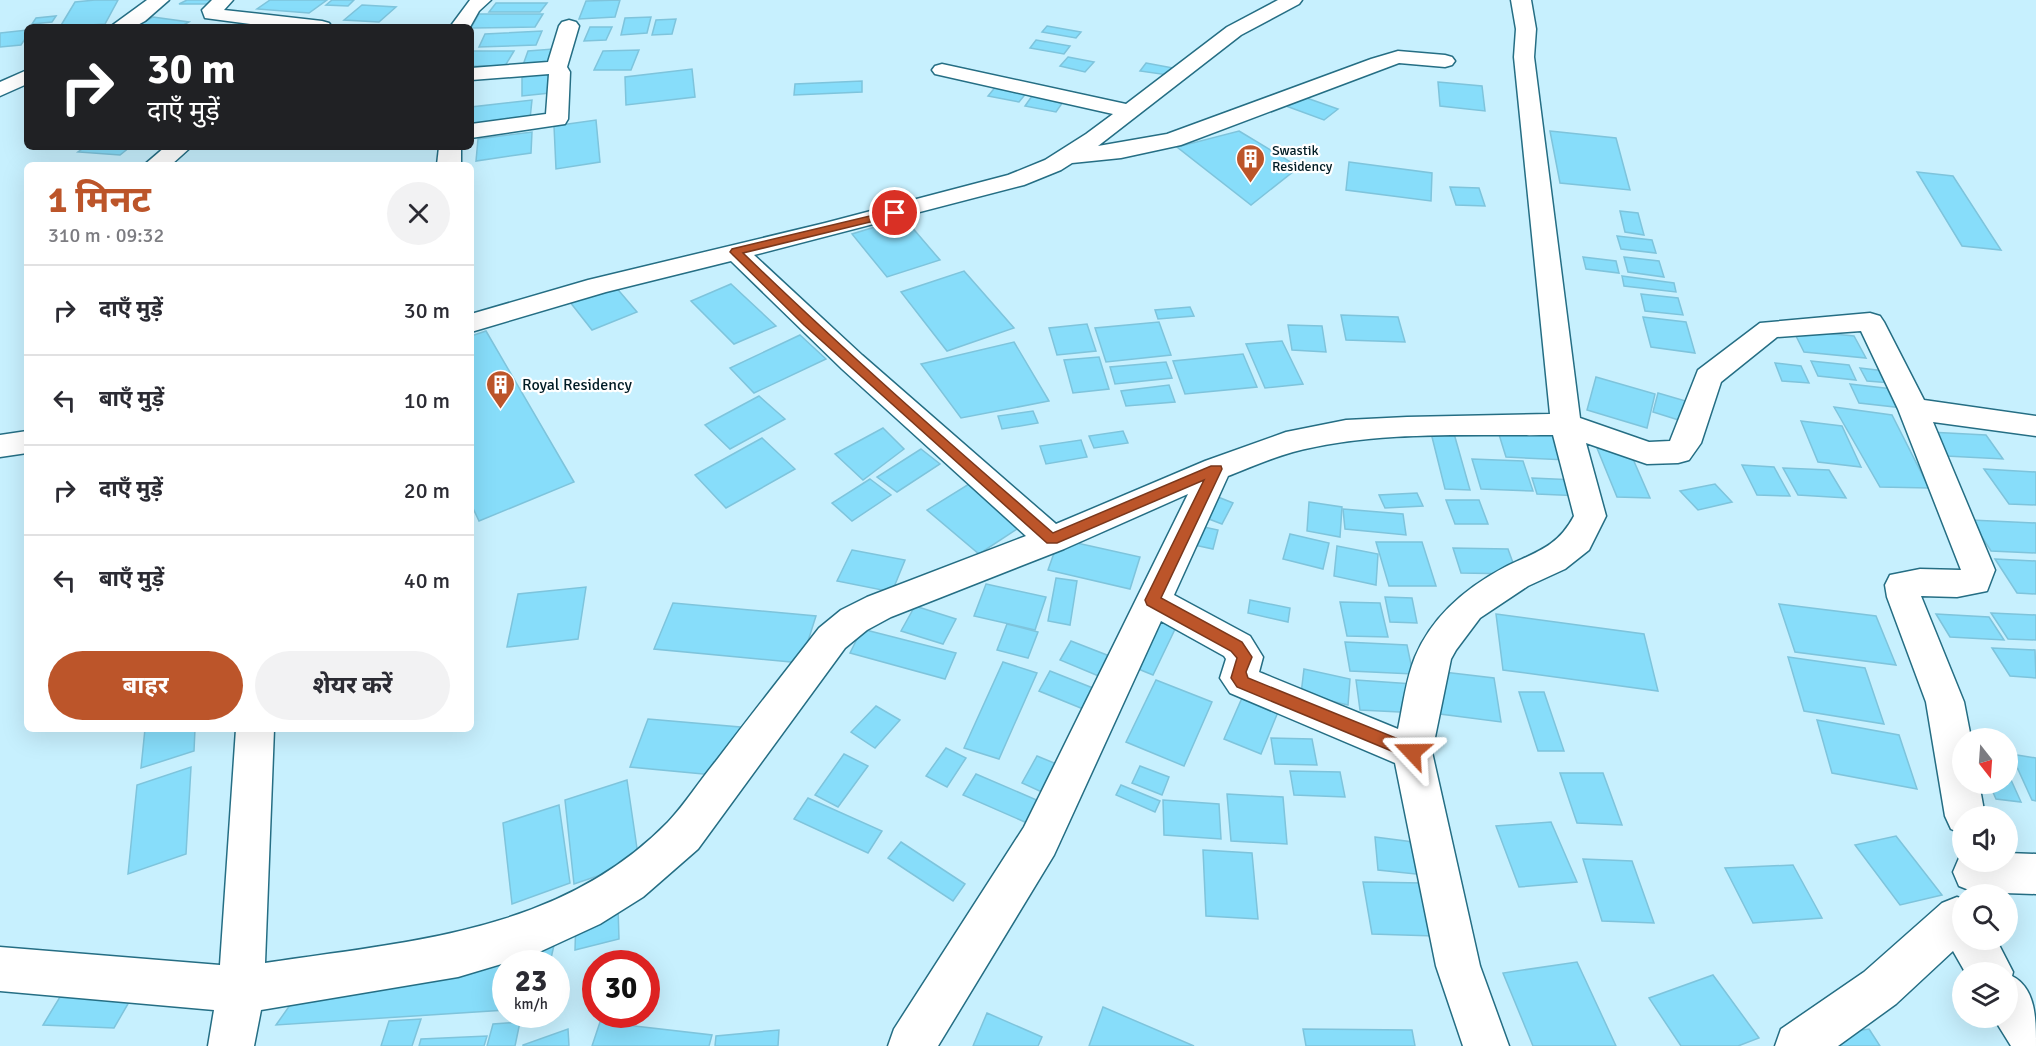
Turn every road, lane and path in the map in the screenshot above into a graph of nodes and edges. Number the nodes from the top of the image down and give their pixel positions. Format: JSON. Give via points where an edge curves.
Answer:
{"nodes":[{"id":1,"x":159,"y":0,"type":"edge"},
{"id":2,"x":223,"y":0,"type":"edge"},
{"id":3,"x":481,"y":0,"type":"edge"},
{"id":4,"x":1292,"y":0,"type":"edge"},
{"id":5,"x":1521,"y":0,"type":"edge"},
{"id":6,"x":249,"y":23,"type":"edge"},
{"id":7,"x":125,"y":24,"type":"edge"},
{"id":8,"x":267,"y":24,"type":"edge"},
{"id":9,"x":462,"y":24,"type":"edge"},
{"id":10,"x":569,"y":26,"type":"dead end"},
{"id":11,"x":1445,"y":61,"type":"dead end"},
{"id":12,"x":548,"y":68,"type":"dead end"},
{"id":13,"x":942,"y":70,"type":"dead end"},
{"id":14,"x":474,"y":74,"type":"edge"},
{"id":15,"x":24,"y":78,"type":"edge"},
{"id":16,"x":0,"y":90,"type":"edge"},
{"id":17,"x":1130,"y":111,"type":"junction"},
{"id":18,"x":474,"y":130,"type":"edge"},
{"id":19,"x":176,"y":150,"type":"edge"},
{"id":20,"x":1064,"y":158,"type":"junction"},
{"id":21,"x":160,"y":162,"type":"edge"},
{"id":22,"x":736,"y":252,"type":"junction"},
{"id":23,"x":474,"y":322,"type":"edge"},
{"id":24,"x":1913,"y":408,"type":"junction"},
{"id":25,"x":1566,"y":424,"type":"junction"},
{"id":26,"x":2036,"y":426,"type":"edge"},
{"id":27,"x":24,"y":442,"type":"edge"},
{"id":28,"x":0,"y":446,"type":"edge"},
{"id":29,"x":1216,"y":469,"type":"junction"},
{"id":30,"x":1052,"y":540,"type":"junction"},
{"id":31,"x":1153,"y":600,"type":"junction"},
{"id":32,"x":255,"y":732,"type":"edge"},
{"id":33,"x":1412,"y":752,"type":"junction"},
{"id":34,"x":1963,"y":806,"type":"edge"},
{"id":35,"x":2036,"y":874,"type":"edge"},
{"id":36,"x":2011,"y":884,"type":"edge"},
{"id":37,"x":1952,"y":916,"type":"edge"},
{"id":38,"x":0,"y":969,"type":"edge"},
{"id":39,"x":241,"y":990,"type":"junction"},
{"id":40,"x":2018,"y":1014,"type":"edge"},
{"id":41,"x":2036,"y":1043,"type":"edge"},
{"id":42,"x":231,"y":1046,"type":"edge"},
{"id":43,"x":911,"y":1046,"type":"edge"},
{"id":44,"x":1486,"y":1046,"type":"edge"},
{"id":45,"x":1798,"y":1046,"type":"edge"}],
"edges":[{"from":1,"to":7,"type":"street"},
{"from":2,"to":6,"type":"street","via":[[212,14]]},
{"from":3,"to":9,"type":"street"},
{"from":4,"to":17,"type":"street","via":[[1234,31]]},
{"from":5,"to":25,"type":"street","via":[[1526,29],[1524,57]]},
{"from":6,"to":8,"type":"street"},
{"from":10,"to":18,"type":"street","via":[[557,67],[557,119]]},
{"from":11,"to":20,"type":"street","via":[[1398,57],[1173,140]]},
{"from":12,"to":14,"type":"street"},
{"from":13,"to":17,"type":"street"},
{"from":15,"to":16,"type":"street"},
{"from":17,"to":20,"type":"street"},
{"from":19,"to":21,"type":"street"},
{"from":20,"to":22,"type":"street","via":[[1016,180]]},
{"from":22,"to":23,"type":"street","via":[[597,286]]},
{"from":22,"to":30,"type":"street","via":[[894,401]]},
{"from":24,"to":25,"type":"street","via":[[1870,322],[1770,329],[1708,377],[1686,443],[1678,452],[1647,453]]},
{"from":24,"to":26,"type":"street"},
{"from":24,"to":34,"type":"street","via":[[1978,570],[1974,581],[1964,585],[1926,581],[1902,585],[1945,702]]},
{"from":25,"to":29,"type":"street","via":[[1346,431],[1286,443]]},
{"from":25,"to":33,"type":"street","via":[[1590,516],[1577,541],[1553,560],[1516,577],[1468,608],[1443,640],[1433,658]]},
{"from":27,"to":28,"type":"street"},
{"from":29,"to":30,"type":"street"},
{"from":29,"to":31,"type":"street"},
{"from":30,"to":39,"type":"street","via":[[854,620],[832,638],[683,835],[628,883],[585,909],[536,932],[458,955]]},
{"from":31,"to":33,"type":"street","via":[[1237,646],[1245,657],[1239,672],[1243,682]]},
{"from":31,"to":43,"type":"street","via":[[1039,842]]},
{"from":32,"to":39,"type":"street"},
{"from":33,"to":44,"type":"street","via":[[1458,966]]},
{"from":35,"to":36,"type":"street"},
{"from":37,"to":45,"type":"street","via":[[1880,988]]},
{"from":38,"to":39,"type":"street"},
{"from":39,"to":42,"type":"street"},
{"from":40,"to":41,"type":"street"}]}
